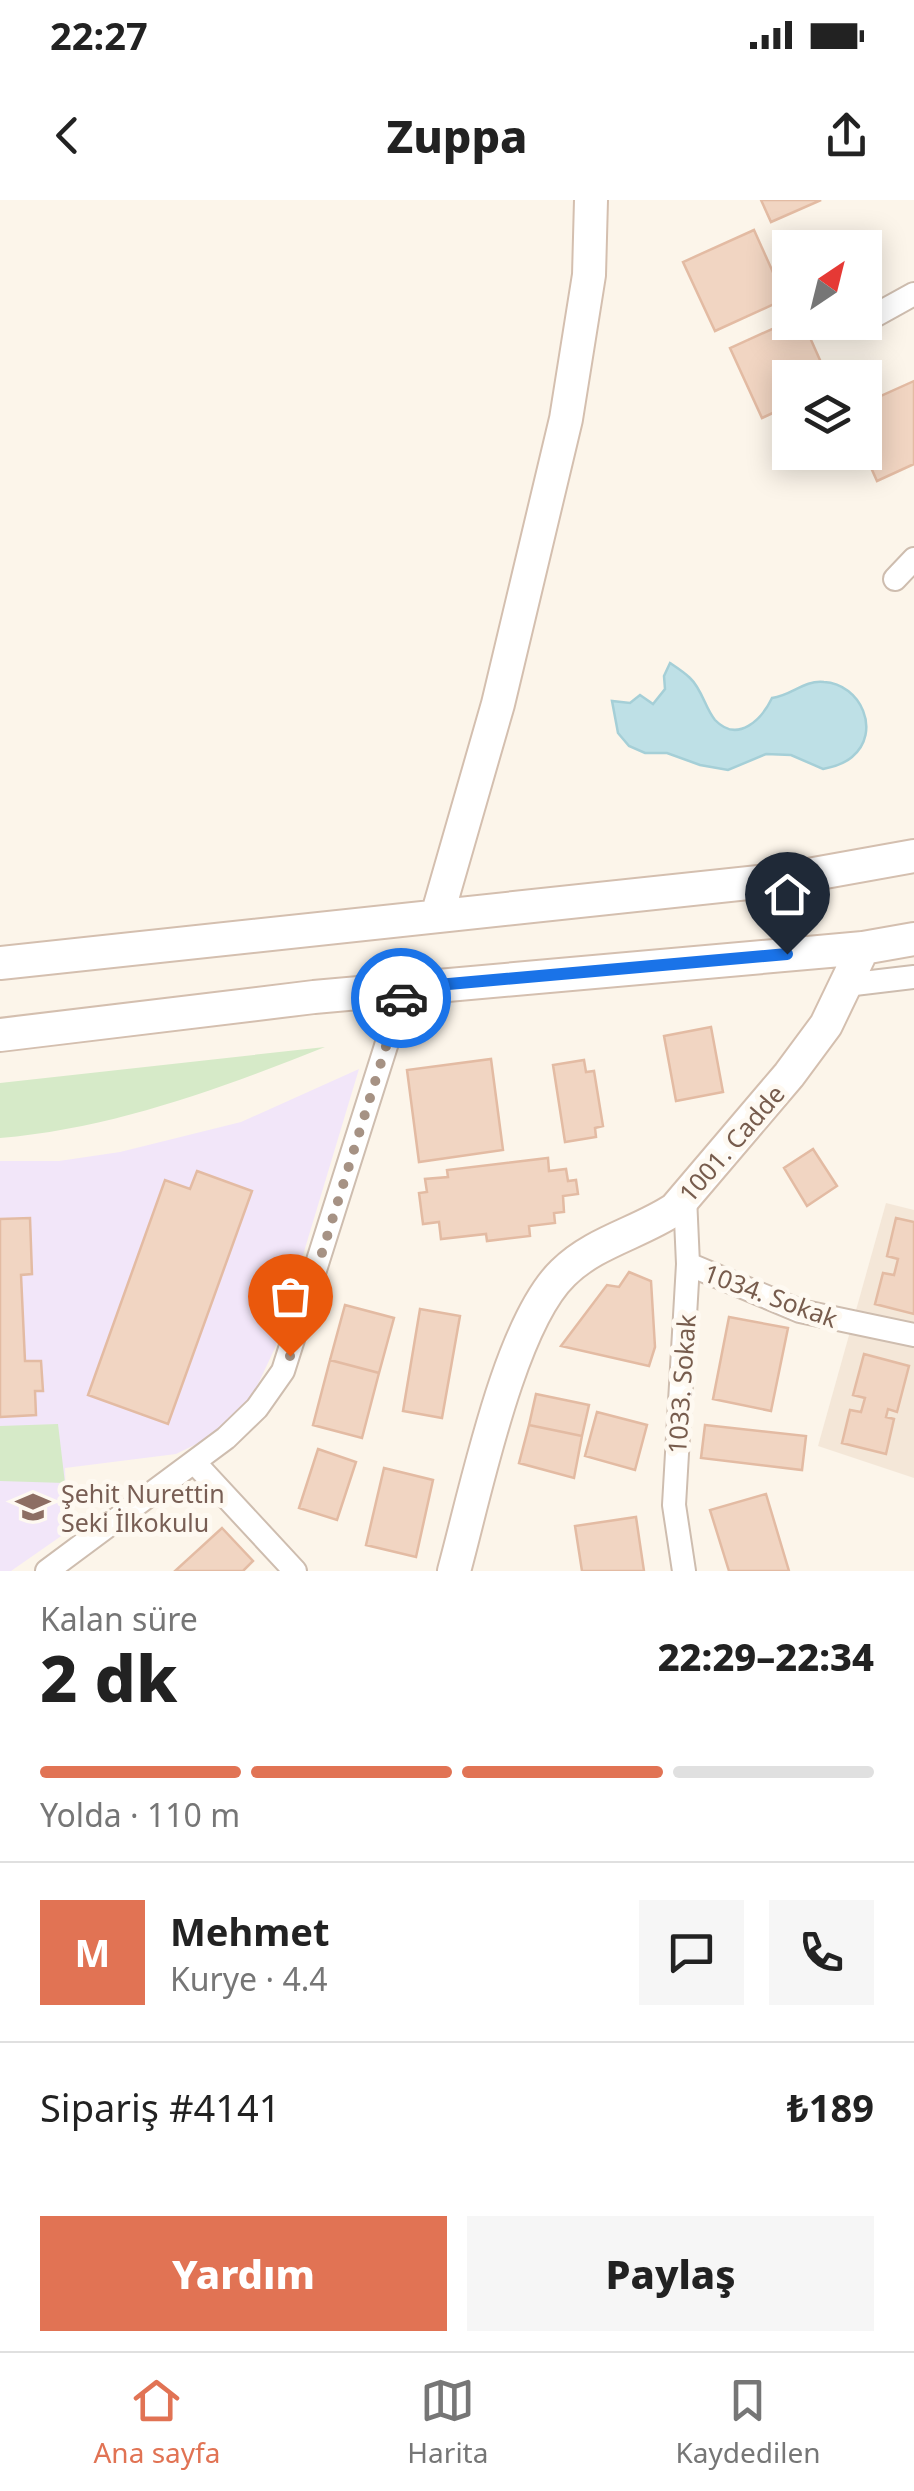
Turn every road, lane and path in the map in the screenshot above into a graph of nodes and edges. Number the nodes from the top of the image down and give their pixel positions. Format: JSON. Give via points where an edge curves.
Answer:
{"nodes":[{"id":1,"x":591,"y":200,"type":"edge"},
{"id":2,"x":914,"y":294,"type":"edge"},
{"id":3,"x":882,"y":312,"type":"edge"},
{"id":4,"x":914,"y":559,"type":"edge"},
{"id":5,"x":895,"y":579,"type":"dead end"},
{"id":6,"x":914,"y":856,"type":"edge"},
{"id":7,"x":436,"y":916,"type":"junction"},
{"id":8,"x":914,"y":939,"type":"edge"},
{"id":9,"x":864,"y":948,"type":"junction"},
{"id":10,"x":0,"y":963,"type":"edge"},
{"id":11,"x":914,"y":977,"type":"edge"},
{"id":12,"x":846,"y":985,"type":"junction"},
{"id":13,"x":404,"y":988,"type":"junction"},
{"id":14,"x":0,"y":1035,"type":"edge"},
{"id":15,"x":686,"y":1196,"type":"junction"},
{"id":16,"x":688,"y":1264,"type":"junction"},
{"id":17,"x":914,"y":1335,"type":"edge"},
{"id":18,"x":194,"y":1462,"type":"junction"},
{"id":19,"x":63,"y":1566,"type":"edge"},
{"id":20,"x":295,"y":1571,"type":"edge"},
{"id":21,"x":454,"y":1571,"type":"edge"},
{"id":22,"x":684,"y":1571,"type":"edge"}],
"edges":[{"from":1,"to":7,"type":"main road","via":[[589,276],[566,419],[498,704]]},
{"from":2,"to":3,"type":"street"},
{"from":4,"to":5,"type":"street"},
{"from":6,"to":7,"type":"main road","via":[[786,879]]},
{"from":7,"to":10,"type":"main road"},
{"from":8,"to":9,"type":"main road"},
{"from":9,"to":12,"type":"main road","name":"1001. Cadde"},
{"from":9,"to":13,"type":"main road"},
{"from":11,"to":12,"type":"street"},
{"from":12,"to":15,"type":"main road","name":"1001. Cadde","via":[[789,1076]]},
{"from":13,"to":14,"type":"main road"},
{"from":13,"to":18,"type":"street","via":[[290,1356],[258,1408]]},
{"from":15,"to":16,"type":"street","name":"1033. Sokak"},
{"from":15,"to":21,"type":"main road","name":"1001. Cadde","via":[[653,1224],[564,1270],[532,1313]]},
{"from":16,"to":17,"type":"street","name":"1034. Sokak","via":[[800,1311]]},
{"from":16,"to":22,"type":"street","name":"1033. Sokak","via":[[674,1505]]},
{"from":18,"to":19,"type":"street"},
{"from":18,"to":20,"type":"street"}]}
